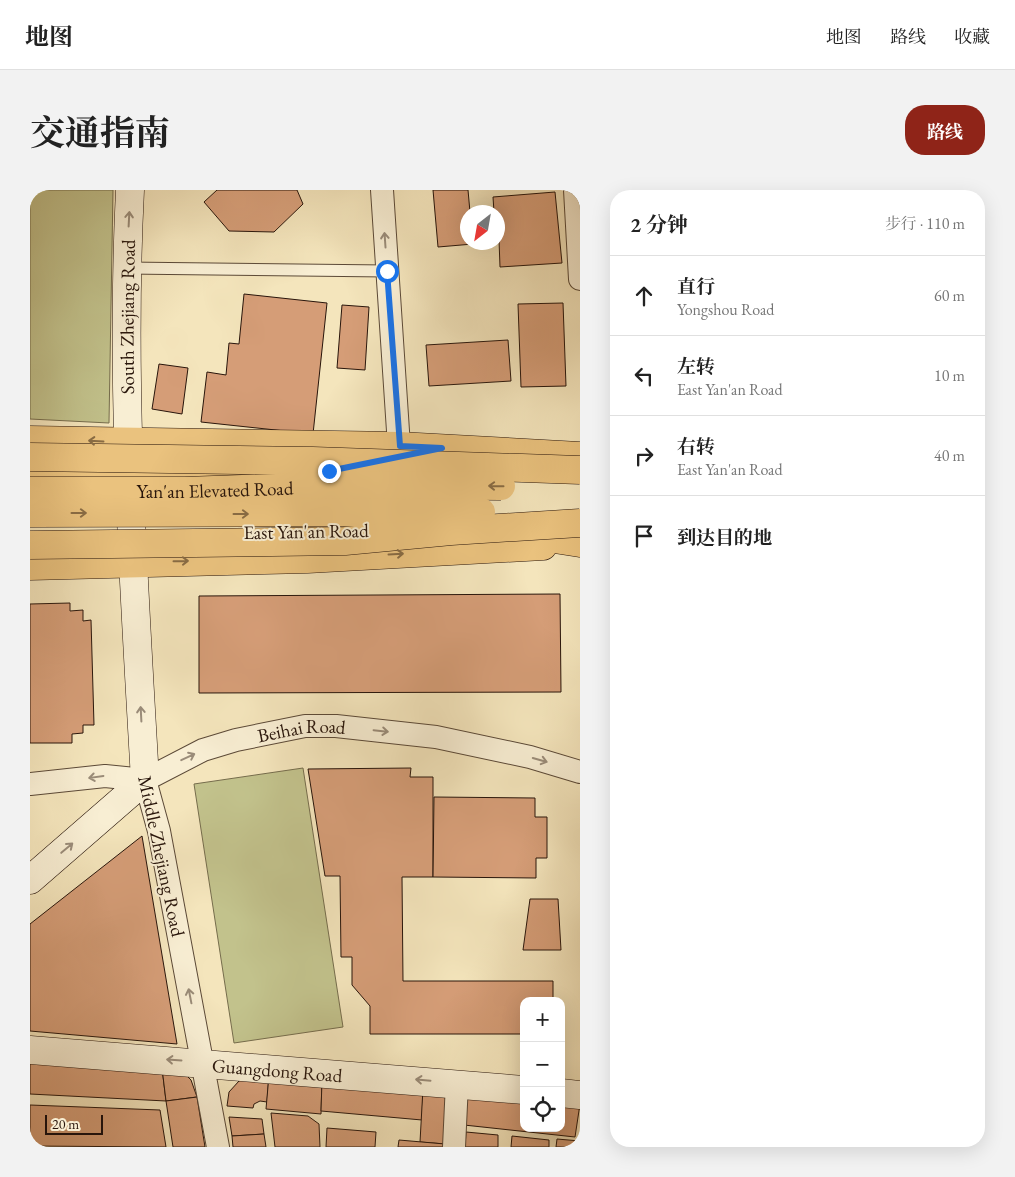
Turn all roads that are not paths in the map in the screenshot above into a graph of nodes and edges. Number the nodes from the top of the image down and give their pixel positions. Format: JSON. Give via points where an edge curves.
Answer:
{"nodes":[{"id":1,"x":130,"y":190,"type":"edge"},
{"id":2,"x":382,"y":190,"type":"edge"},
{"id":3,"x":575,"y":190,"type":"edge"},
{"id":4,"x":126,"y":268,"type":"junction"},
{"id":5,"x":387,"y":271,"type":"junction"},
{"id":6,"x":580,"y":279,"type":"edge"},
{"id":7,"x":30,"y":440,"type":"edge"},
{"id":8,"x":128,"y":442,"type":"junction"},
{"id":9,"x":400,"y":446,"type":"junction"},
{"id":10,"x":442,"y":448,"type":"junction"},
{"id":11,"x":580,"y":456,"type":"edge"},
{"id":12,"x":30,"y":457,"type":"edge"},
{"id":13,"x":580,"y":470,"type":"edge"},
{"id":14,"x":129,"y":476,"type":"junction"},
{"id":15,"x":30,"y":478,"type":"edge"},
{"id":16,"x":580,"y":487,"type":"edge"},
{"id":17,"x":30,"y":491,"type":"edge"},
{"id":18,"x":580,"y":512,"type":"edge"},
{"id":19,"x":30,"y":513,"type":"edge"},
{"id":20,"x":580,"y":524,"type":"edge"},
{"id":21,"x":131,"y":531,"type":"junction"},
{"id":22,"x":30,"y":532,"type":"edge"},
{"id":23,"x":580,"y":544,"type":"edge"},
{"id":24,"x":30,"y":545,"type":"edge"},
{"id":25,"x":132,"y":562,"type":"junction"},
{"id":26,"x":30,"y":566,"type":"edge"},
{"id":27,"x":580,"y":772,"type":"edge"},
{"id":28,"x":145,"y":780,"type":"junction"},
{"id":29,"x":30,"y":784,"type":"edge"},
{"id":30,"x":30,"y":880,"type":"edge"},
{"id":31,"x":30,"y":1050,"type":"edge"},
{"id":32,"x":203,"y":1063,"type":"junction"},
{"id":33,"x":457,"y":1083,"type":"junction"},
{"id":34,"x":520,"y":1090,"type":"edge"},
{"id":35,"x":565,"y":1093,"type":"edge"},
{"id":36,"x":580,"y":1095,"type":"edge"},
{"id":37,"x":218,"y":1147,"type":"edge"},
{"id":38,"x":454,"y":1147,"type":"edge"}],
"edges":[{"from":4,"to":1,"type":"street","name":"South Zhejiang Road","one_way":true},
{"from":5,"to":2,"type":"street","one_way":true},
{"from":3,"to":6,"type":"street"},
{"from":4,"to":5,"type":"lane"},
{"from":4,"to":8,"type":"street","name":"South Zhejiang Road"},
{"from":5,"to":9,"type":"street"},
{"from":8,"to":7,"type":"main road","one_way":true},
{"from":8,"to":9,"type":"main road"},
{"from":8,"to":14,"type":"street","name":"South Zhejiang Road"},
{"from":9,"to":10,"type":"main road"},
{"from":10,"to":11,"type":"main road"},
{"from":10,"to":14,"type":"main road","via":[[329,471]]},
{"from":12,"to":13,"type":"main road","bridge":true,"via":[[313,461]]},
{"from":14,"to":15,"type":"main road"},
{"from":14,"to":21,"type":"street","name":"Middle Zhejiang Road"},
{"from":16,"to":17,"type":"main road","name":"Yan'an Elevated Road","one_way":true,"bridge":true,"via":[[364,485],[185,491]]},
{"from":19,"to":18,"type":"main road","name":"Yan'an Elevated Road","one_way":true,"bridge":true},
{"from":20,"to":24,"type":"main road","bridge":true,"via":[[345,541]]},
{"from":21,"to":22,"type":"main road","name":"East Yan'an Road"},
{"from":21,"to":23,"type":"main road","name":"East Yan'an Road","via":[[277,534],[474,526]]},
{"from":21,"to":25,"type":"street","name":"Middle Zhejiang Road"},
{"from":25,"to":23,"type":"main road","name":"East Yan'an Road","one_way":true,"via":[[308,559]]},
{"from":25,"to":26,"type":"main road","name":"East Yan'an Road"},
{"from":28,"to":25,"type":"street","name":"Middle Zhejiang Road","one_way":true},
{"from":28,"to":27,"type":"street","name":"Beihai Road","one_way":true,"via":[[211,748],[305,726],[336,726],[436,737],[530,757]]},
{"from":28,"to":29,"type":"street","one_way":true,"via":[[105,776]]},
{"from":30,"to":28,"type":"street","one_way":true},
{"from":32,"to":28,"type":"street","name":"Middle Zhejiang Road","one_way":true,"via":[[160,831]]},
{"from":32,"to":31,"type":"street","name":"Guangdong Road","one_way":true},
{"from":33,"to":32,"type":"street","name":"Guangdong Road","one_way":true},
{"from":32,"to":37,"type":"street","name":"Middle Zhejiang Road"},
{"from":33,"to":34,"type":"street","name":"Guangdong Road"},
{"from":33,"to":38,"type":"street"},
{"from":35,"to":36,"type":"street"}]}
